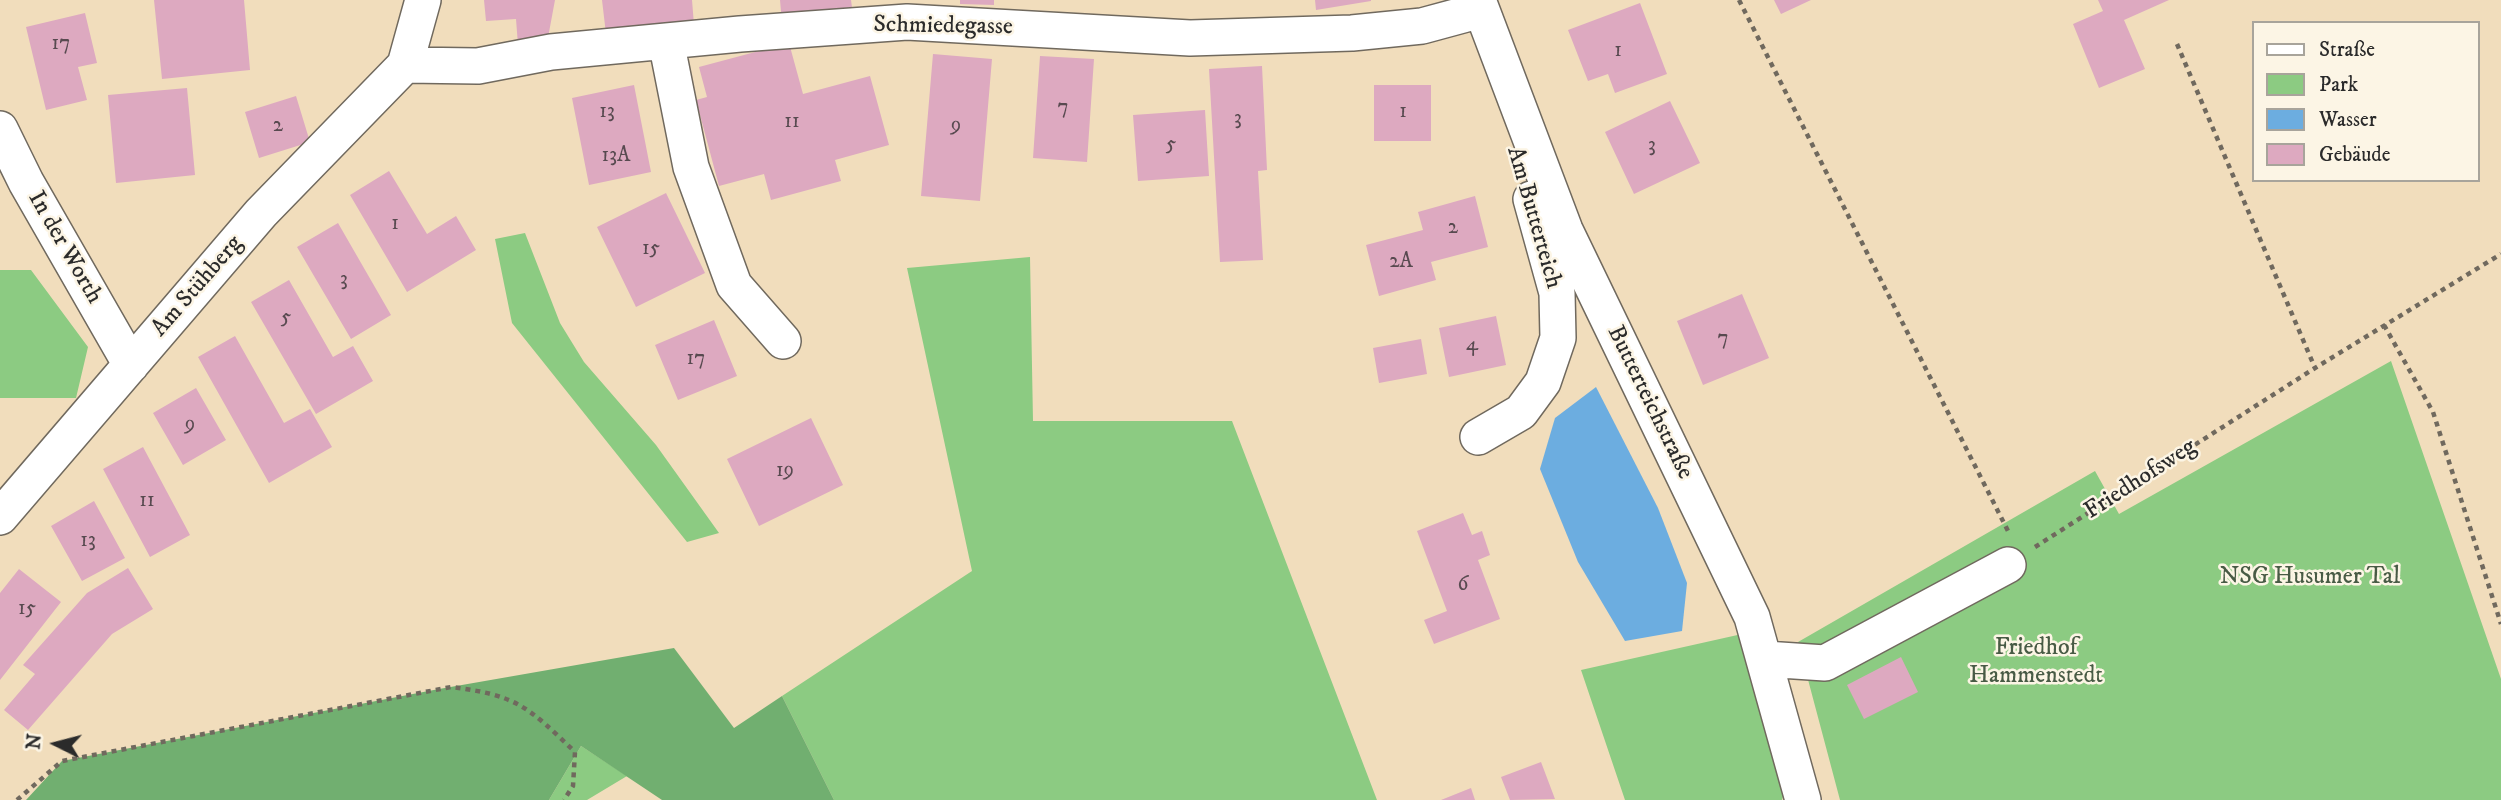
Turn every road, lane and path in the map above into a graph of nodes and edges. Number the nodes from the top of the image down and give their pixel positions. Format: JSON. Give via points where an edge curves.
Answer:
{"nodes":[{"id":1,"x":424,"y":0,"type":"edge"},
{"id":2,"x":1739,"y":0,"type":"edge"},
{"id":3,"x":1480,"y":5,"type":"edge"},
{"id":4,"x":666,"y":41,"type":"junction"},
{"id":5,"x":2177,"y":44,"type":"dead end"},
{"id":6,"x":405,"y":65,"type":"junction"},
{"id":7,"x":0,"y":130,"type":"edge"},
{"id":8,"x":2501,"y":254,"type":"edge"},
{"id":9,"x":2385,"y":325,"type":"junction"},
{"id":10,"x":783,"y":341,"type":"dead end"},
{"id":11,"x":131,"y":365,"type":"junction"},
{"id":12,"x":2315,"y":368,"type":"junction"},
{"id":13,"x":1478,"y":438,"type":"dead end"},
{"id":14,"x":0,"y":517,"type":"edge"},
{"id":15,"x":2014,"y":561,"type":"junction"},
{"id":16,"x":2501,"y":624,"type":"edge"},
{"id":17,"x":1765,"y":659,"type":"junction"},
{"id":18,"x":17,"y":800,"type":"edge"},
{"id":19,"x":564,"y":800,"type":"edge"},
{"id":20,"x":1803,"y":800,"type":"edge"}],
"edges":[{"from":1,"to":6,"type":"street"},
{"from":2,"to":15,"type":"path"},
{"from":3,"to":4,"type":"street","name":"Schmiedegasse","via":[[1422,26],[1352,33],[1190,38],[907,22]]},
{"from":3,"to":13,"type":"street","name":"Am Butterteich","via":[[1494,90],[1544,238],[1557,293],[1558,338],[1543,382],[1521,412]]},
{"from":3,"to":17,"type":"street","name":"Butterteichstraße","via":[[1565,230],[1752,617]]},
{"from":4,"to":6,"type":"street","name":"Schmiedegasse","via":[[551,52],[478,66]]},
{"from":4,"to":10,"type":"street","via":[[691,167],[734,285]]},
{"from":5,"to":12,"type":"path"},
{"from":6,"to":11,"type":"street","name":"Am Stühberg","via":[[261,213]]},
{"from":7,"to":11,"type":"street","name":"In der Worth"},
{"from":8,"to":9,"type":"path","name":"Friedhofsweg"},
{"from":9,"to":12,"type":"path","name":"Friedhofsweg"},
{"from":9,"to":16,"type":"path","via":[[2434,412]]},
{"from":11,"to":14,"type":"street","name":"Am Stühberg"},
{"from":12,"to":15,"type":"path","name":"Friedhofsweg"},
{"from":15,"to":17,"type":"street","via":[[1825,663]]},
{"from":17,"to":20,"type":"street","name":"Butterteichstraße"},
{"from":18,"to":19,"type":"path","via":[[62,761],[451,687],[493,692],[522,705],[575,752],[573,786]]}]}
